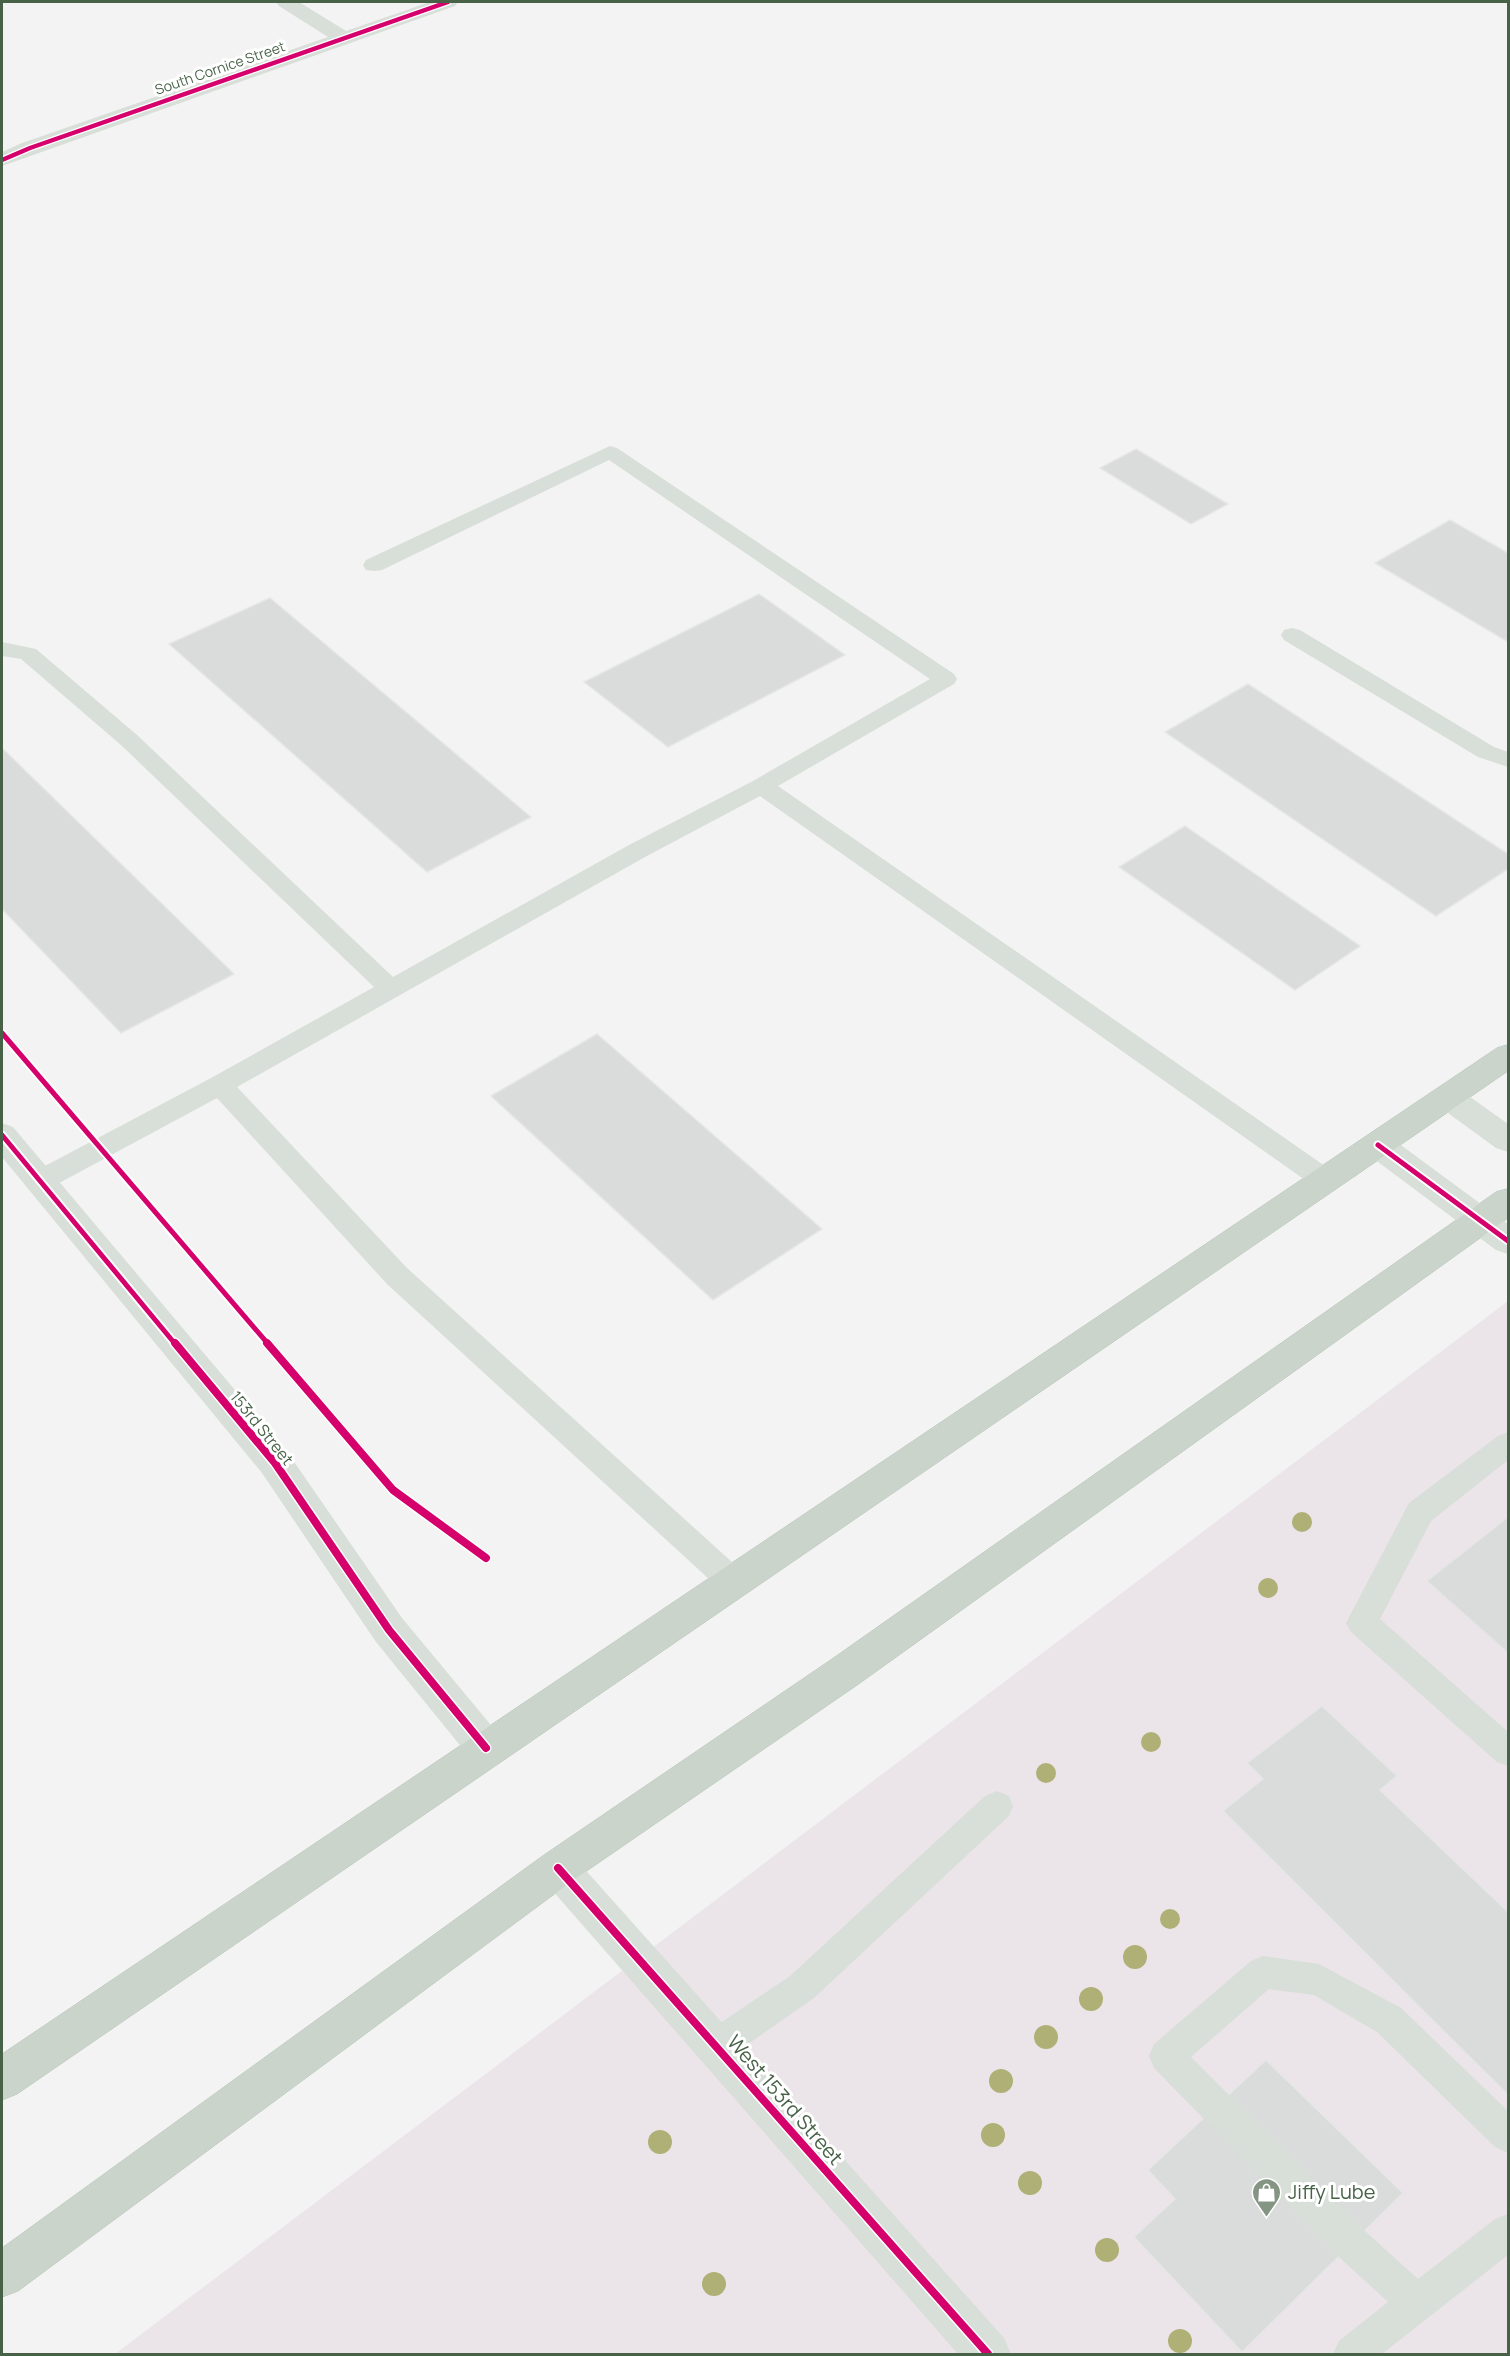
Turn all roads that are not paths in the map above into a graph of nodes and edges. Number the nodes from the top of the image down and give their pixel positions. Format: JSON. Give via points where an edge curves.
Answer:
{"nodes":[{"id":1,"x":286,"y":2,"type":"edge"},
{"id":2,"x":448,"y":2,"type":"edge"},
{"id":3,"x":344,"y":38,"type":"junction"},
{"id":4,"x":2,"y":160,"type":"edge"},
{"id":5,"x":374,"y":565,"type":"dead end"},
{"id":6,"x":1292,"y":635,"type":"dead end"},
{"id":7,"x":2,"y":649,"type":"edge"},
{"id":8,"x":1509,"y":760,"type":"edge"},
{"id":9,"x":761,"y":786,"type":"junction"},
{"id":10,"x":391,"y":989,"type":"junction"},
{"id":11,"x":1509,"y":1056,"type":"edge"},
{"id":12,"x":220,"y":1085,"type":"junction"},
{"id":13,"x":1448,"y":1097,"type":"junction"},
{"id":14,"x":2,"y":1135,"type":"edge"},
{"id":15,"x":1509,"y":1140,"type":"edge"},
{"id":16,"x":1378,"y":1145,"type":"junction"},
{"id":17,"x":1325,"y":1180,"type":"junction"},
{"id":18,"x":40,"y":1181,"type":"junction"},
{"id":19,"x":1499,"y":1221,"type":"edge"},
{"id":20,"x":1509,"y":1444,"type":"edge"},
{"id":21,"x":732,"y":1581,"type":"junction"},
{"id":22,"x":486,"y":1748,"type":"junction"},
{"id":23,"x":1509,"y":1752,"type":"edge"},
{"id":24,"x":997,"y":1806,"type":"dead end"},
{"id":25,"x":558,"y":1868,"type":"junction"},
{"id":26,"x":716,"y":2046,"type":"junction"},
{"id":27,"x":2,"y":2079,"type":"edge"},
{"id":28,"x":1509,"y":2135,"type":"edge"},
{"id":29,"x":1509,"y":2232,"type":"edge"},
{"id":30,"x":2,"y":2275,"type":"edge"},
{"id":31,"x":1417,"y":2303,"type":"junction"},
{"id":32,"x":988,"y":2355,"type":"edge"},
{"id":33,"x":1352,"y":2355,"type":"edge"}],
"edges":[{"from":1,"to":3,"type":"street"},
{"from":2,"to":3,"type":"street","name":"South Cornice Street"},
{"from":3,"to":4,"type":"street","name":"South Cornice Street"},
{"from":5,"to":9,"type":"lane","via":[[610,452],[946,679]]},
{"from":6,"to":8,"type":"lane","via":[[1486,752]]},
{"from":7,"to":10,"type":"lane","via":[[28,654],[129,740]]},
{"from":9,"to":10,"type":"lane"},
{"from":9,"to":17,"type":"lane"},
{"from":10,"to":12,"type":"lane"},
{"from":11,"to":13,"type":"highway"},
{"from":12,"to":18,"type":"lane"},
{"from":12,"to":21,"type":"lane","via":[[398,1276]]},
{"from":13,"to":15,"type":"street"},
{"from":13,"to":16,"type":"highway"},
{"from":14,"to":18,"type":"street","name":"153rd Street"},
{"from":16,"to":17,"type":"highway"},
{"from":16,"to":19,"type":"street"},
{"from":17,"to":21,"type":"highway"},
{"from":18,"to":22,"type":"street","name":"153rd Street","via":[[275,1463],[389,1630]]},
{"from":19,"to":25,"type":"highway"},
{"from":20,"to":23,"type":"lane","via":[[1420,1512],[1362,1623]]},
{"from":21,"to":22,"type":"highway"},
{"from":22,"to":27,"type":"highway"},
{"from":24,"to":26,"type":"lane","via":[[802,1987]]},
{"from":25,"to":26,"type":"street","name":"West 153rd Street"},
{"from":25,"to":30,"type":"highway"},
{"from":26,"to":32,"type":"street","name":"West 153rd Street"},
{"from":28,"to":31,"type":"lane","via":[[1389,2020],[1319,1980],[1263,1972],[1166,2056],[1352,2244]]},
{"from":29,"to":31,"type":"lane"},
{"from":31,"to":33,"type":"lane"}]}
